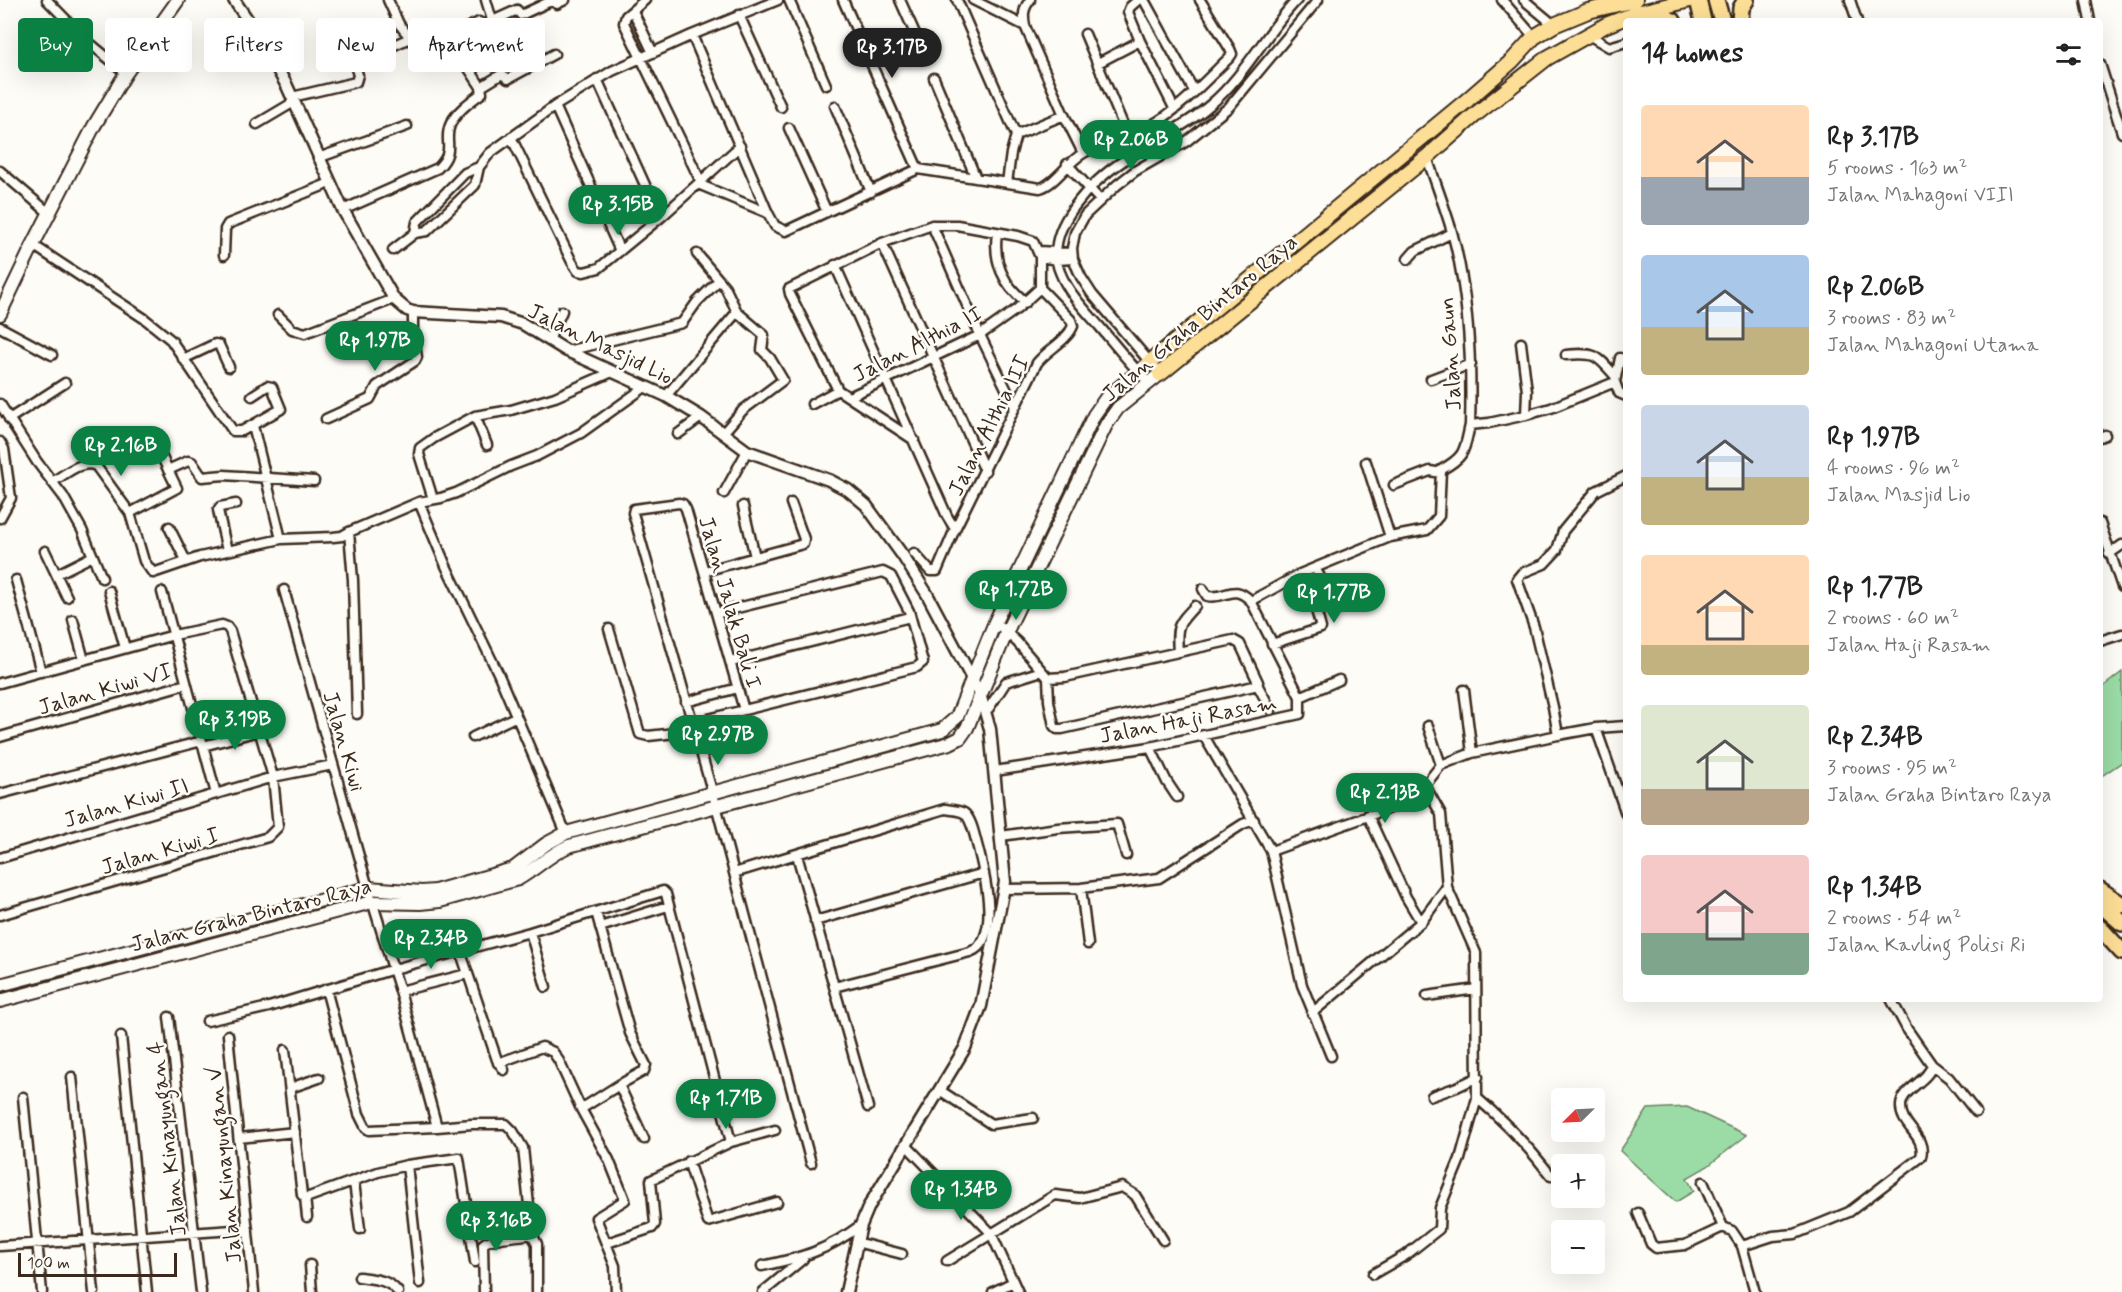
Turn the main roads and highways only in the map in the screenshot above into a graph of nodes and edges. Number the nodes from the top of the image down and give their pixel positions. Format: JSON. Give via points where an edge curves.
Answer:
{"nodes":[{"id":1,"x":178,"y":0,"type":"edge"},
{"id":2,"x":1688,"y":0,"type":"edge"},
{"id":3,"x":1698,"y":0,"type":"edge"},
{"id":4,"x":1716,"y":0,"type":"edge"},
{"id":5,"x":1732,"y":0,"type":"edge"},
{"id":6,"x":1746,"y":0,"type":"edge"},
{"id":7,"x":1621,"y":2,"type":"edge"},
{"id":8,"x":1636,"y":7,"type":"edge"},
{"id":9,"x":1668,"y":18,"type":"edge"},
{"id":10,"x":1702,"y":18,"type":"edge"},
{"id":11,"x":1721,"y":18,"type":"edge"},
{"id":12,"x":1738,"y":18,"type":"edge"},
{"id":13,"x":1739,"y":18,"type":"edge"},
{"id":14,"x":0,"y":314,"type":"edge"},
{"id":15,"x":1149,"y":363,"type":"joint"},
{"id":16,"x":1154,"y":378,"type":"joint"},
{"id":17,"x":831,"y":760,"type":"junction"},
{"id":18,"x":834,"y":773,"type":"junction"},
{"id":19,"x":2103,"y":892,"type":"edge"},
{"id":20,"x":2122,"y":904,"type":"edge"},
{"id":21,"x":2103,"y":907,"type":"edge"},
{"id":22,"x":2103,"y":923,"type":"edge"},
{"id":23,"x":2122,"y":923,"type":"edge"},
{"id":24,"x":215,"y":928,"type":"junction"},
{"id":25,"x":2103,"y":931,"type":"edge"},
{"id":26,"x":2122,"y":940,"type":"edge"},
{"id":27,"x":218,"y":942,"type":"junction"},
{"id":28,"x":2122,"y":952,"type":"edge"},
{"id":29,"x":0,"y":984,"type":"edge"},
{"id":30,"x":0,"y":1000,"type":"edge"}],
"edges":[{"from":1,"to":14,"type":"main road","via":[[94,126]]},
{"from":2,"to":8,"type":"main road","name":"Jalan Graha Bintaro Raya"},
{"from":3,"to":10,"type":"highway"},
{"from":4,"to":11,"type":"highway"},
{"from":5,"to":12,"type":"highway"},
{"from":6,"to":13,"type":"highway"},
{"from":7,"to":8,"type":"main road","name":"Jalan Graha Bintaro Raya"},
{"from":7,"to":15,"type":"main road","name":"Jalan Graha Bintaro Raya","via":[[1588,11],[1534,37],[1465,102]]},
{"from":8,"to":9,"type":"highway"},
{"from":8,"to":16,"type":"main road","name":"Jalan Graha Bintaro Raya","via":[[1547,58]]},
{"from":15,"to":17,"type":"main road","name":"Jalan Graha Bintaro Raya","via":[[1106,398],[1094,415],[995,622],[957,717],[942,730]]},
{"from":16,"to":18,"type":"main road","name":"Jalan Graha Bintaro Raya","via":[[1118,408],[1106,425],[960,738]]},
{"from":17,"to":18,"type":"main road"},
{"from":17,"to":24,"type":"main road","name":"Jalan Graha Bintaro Raya","via":[[566,833],[513,870],[422,892],[368,888]]},
{"from":18,"to":27,"type":"main road","name":"Jalan Graha Bintaro Raya","via":[[569,846],[518,879],[440,901],[372,902]]},
{"from":19,"to":20,"type":"highway"},
{"from":21,"to":23,"type":"highway"},
{"from":22,"to":26,"type":"highway"},
{"from":24,"to":27,"type":"main road"},
{"from":24,"to":29,"type":"main road","name":"Jalan Graha Bintaro Raya"},
{"from":25,"to":28,"type":"highway"},
{"from":27,"to":30,"type":"main road","name":"Jalan Graha Bintaro Raya"}]}
